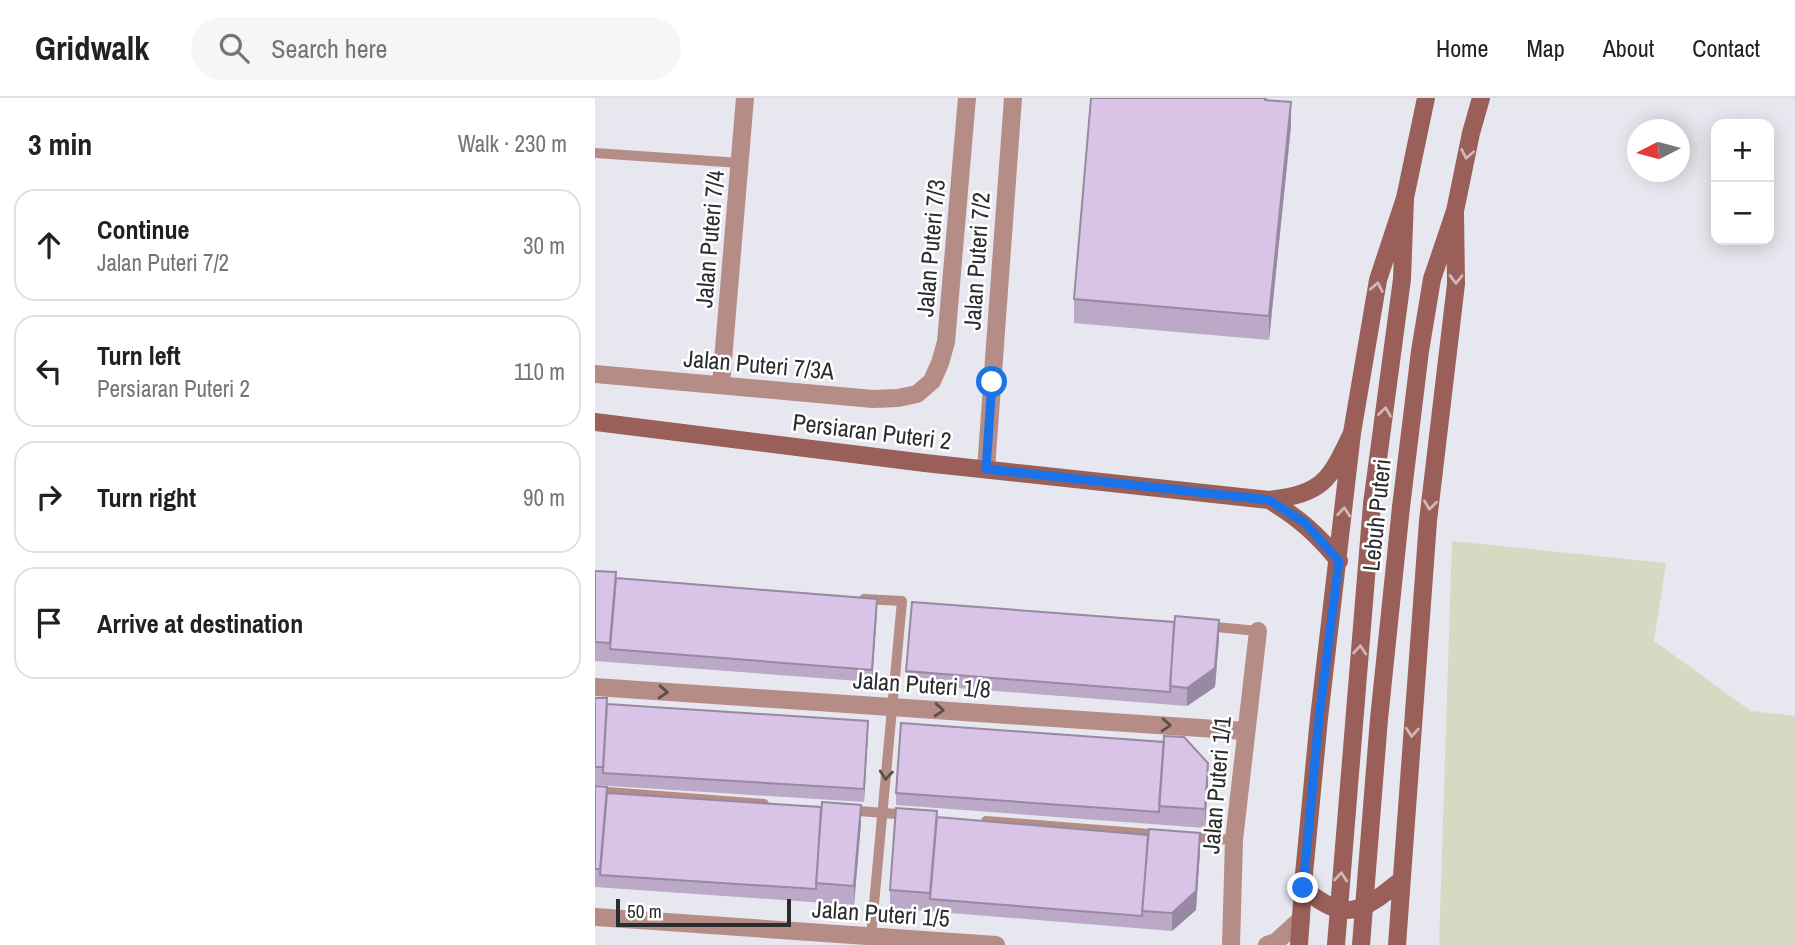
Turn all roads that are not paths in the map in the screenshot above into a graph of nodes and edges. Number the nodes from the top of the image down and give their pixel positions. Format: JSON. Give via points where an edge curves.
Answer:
{"nodes":[{"id":1,"x":745,"y":98,"type":"edge"},
{"id":2,"x":967,"y":98,"type":"edge"},
{"id":3,"x":1013,"y":98,"type":"edge"},
{"id":4,"x":1426,"y":98,"type":"edge"},
{"id":5,"x":1481,"y":98,"type":"edge"},
{"id":6,"x":595,"y":153,"type":"edge"},
{"id":7,"x":740,"y":163,"type":"junction"},
{"id":8,"x":1405,"y":198,"type":"junction"},
{"id":9,"x":1455,"y":211,"type":"junction"},
{"id":10,"x":595,"y":374,"type":"edge"},
{"id":11,"x":721,"y":384,"type":"junction"},
{"id":12,"x":917,"y":394,"type":"joint"},
{"id":13,"x":595,"y":422,"type":"edge"},
{"id":14,"x":1352,"y":433,"type":"junction"},
{"id":15,"x":986,"y":469,"type":"junction"},
{"id":16,"x":1269,"y":500,"type":"junction"},
{"id":17,"x":1339,"y":561,"type":"junction"},
{"id":18,"x":846,"y":597,"type":"edge"},
{"id":19,"x":902,"y":601,"type":"junction"},
{"id":20,"x":916,"y":602,"type":"edge"},
{"id":21,"x":1189,"y":625,"type":"edge"},
{"id":22,"x":1258,"y":631,"type":"joint"},
{"id":23,"x":595,"y":687,"type":"edge"},
{"id":24,"x":892,"y":707,"type":"junction"},
{"id":25,"x":1245,"y":731,"type":"junction"},
{"id":26,"x":595,"y":790,"type":"edge"},
{"id":27,"x":773,"y":804,"type":"edge"},
{"id":28,"x":828,"y":809,"type":"edge"},
{"id":29,"x":882,"y":813,"type":"junction"},
{"id":30,"x":923,"y":816,"type":"edge"},
{"id":31,"x":977,"y":820,"type":"edge"},
{"id":32,"x":1234,"y":840,"type":"junction"},
{"id":33,"x":1400,"y":881,"type":"junction"},
{"id":34,"x":1303,"y":888,"type":"junction"},
{"id":35,"x":595,"y":917,"type":"edge"},
{"id":36,"x":1301,"y":919,"type":"junction"},
{"id":37,"x":871,"y":936,"type":"junction"},
{"id":38,"x":996,"y":945,"type":"edge"},
{"id":39,"x":1231,"y":945,"type":"edge"},
{"id":40,"x":1267,"y":945,"type":"edge"},
{"id":41,"x":1299,"y":945,"type":"edge"},
{"id":42,"x":1336,"y":945,"type":"edge"},
{"id":43,"x":1360,"y":945,"type":"edge"},
{"id":44,"x":1397,"y":945,"type":"edge"}],
"edges":[{"from":1,"to":7,"type":"street","name":"Jalan Puteri 7/4"},
{"from":2,"to":12,"type":"street","name":"Jalan Puteri 7/3","via":[[946,342],[932,381]]},
{"from":3,"to":15,"type":"street","name":"Jalan Puteri 7/2"},
{"from":4,"to":8,"type":"main road","name":"Lebuh Puteri"},
{"from":5,"to":9,"type":"main road","name":"Lebuh Puteri","one_way":true},
{"from":6,"to":7,"type":"lane"},
{"from":7,"to":11,"type":"street","name":"Jalan Puteri 7/4"},
{"from":14,"to":8,"type":"main road","one_way":true,"via":[[1378,280]]},
{"from":42,"to":8,"type":"main road","name":"Lebuh Puteri","one_way":true,"bridge":true,"via":[[1372,504],[1402,279]]},
{"from":9,"to":33,"type":"main road","one_way":true,"via":[[1457,284],[1428,521]]},
{"from":9,"to":43,"type":"main road","name":"Lebuh Puteri","bridge":true,"via":[[1432,279],[1420,351]]},
{"from":10,"to":11,"type":"street","name":"Jalan Puteri 7/3A"},
{"from":11,"to":12,"type":"street","name":"Jalan Puteri 7/3A","via":[[873,399]]},
{"from":13,"to":15,"type":"main road","name":"Persiaran Puteri 2"},
{"from":14,"to":16,"type":"main road","name":"Persiaran Puteri 2","via":[[1333,472],[1320,484],[1309,492]]},
{"from":17,"to":14,"type":"main road","one_way":true},
{"from":15,"to":16,"type":"main road","name":"Persiaran Puteri 2"},
{"from":16,"to":17,"type":"main road","name":"Persiaran Puteri 2","via":[[1305,523]]},
{"from":17,"to":34,"type":"main road"},
{"from":18,"to":19,"type":"lane"},
{"from":19,"to":20,"type":"lane"},
{"from":19,"to":24,"type":"lane"},
{"from":21,"to":22,"type":"lane"},
{"from":22,"to":25,"type":"street","name":"Jalan Puteri 1/1"},
{"from":23,"to":24,"type":"street","name":"Jalan Puteri 1/8","one_way":true},
{"from":24,"to":25,"type":"street","name":"Jalan Puteri 1/8","one_way":true},
{"from":24,"to":29,"type":"lane","one_way":true},
{"from":25,"to":32,"type":"street","name":"Jalan Puteri 1/1"},
{"from":26,"to":27,"type":"lane"},
{"from":28,"to":29,"type":"lane"},
{"from":29,"to":30,"type":"lane"},
{"from":29,"to":37,"type":"lane"},
{"from":31,"to":32,"type":"lane"},
{"from":32,"to":39,"type":"street","name":"Jalan Puteri 1/1"},
{"from":33,"to":34,"type":"main road","via":[[1354,912],[1319,902]]},
{"from":33,"to":44,"type":"main road"},
{"from":34,"to":36,"type":"main road"},
{"from":35,"to":37,"type":"street","name":"Jalan Puteri 1/5"},
{"from":36,"to":40,"type":"street"},
{"from":36,"to":41,"type":"main road"},
{"from":37,"to":38,"type":"street","name":"Jalan Puteri 1/5"}]}
